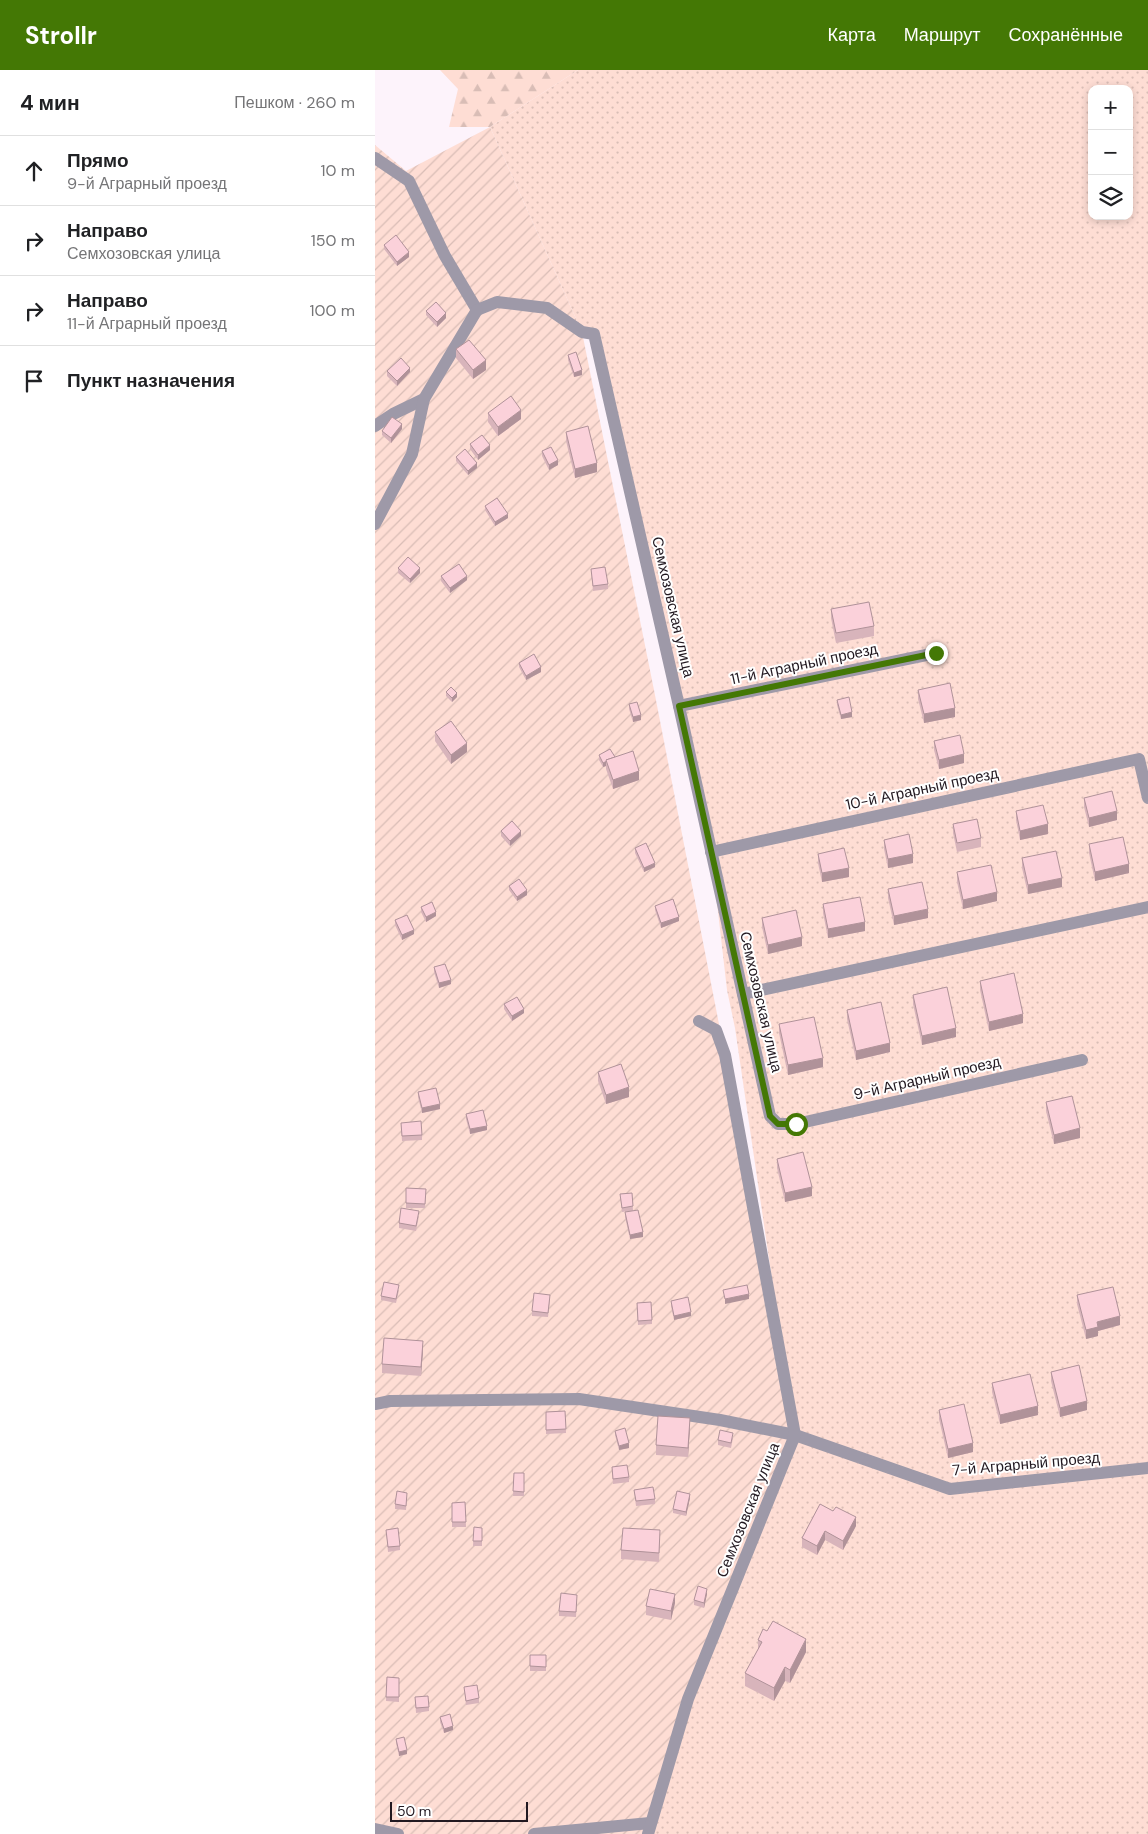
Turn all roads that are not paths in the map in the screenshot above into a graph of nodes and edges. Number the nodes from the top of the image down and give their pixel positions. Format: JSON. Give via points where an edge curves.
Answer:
{"nodes":[{"id":1,"x":375,"y":158,"type":"edge"},
{"id":2,"x":477,"y":310,"type":"junction"},
{"id":3,"x":423,"y":399,"type":"junction"},
{"id":4,"x":375,"y":426,"type":"edge"},
{"id":5,"x":375,"y":524,"type":"edge"},
{"id":6,"x":936,"y":653,"type":"dead end"},
{"id":7,"x":679,"y":706,"type":"junction"},
{"id":8,"x":1148,"y":798,"type":"edge"},
{"id":9,"x":711,"y":852,"type":"junction"},
{"id":10,"x":1148,"y":907,"type":"edge"},
{"id":11,"x":743,"y":994,"type":"junction"},
{"id":12,"x":699,"y":1022,"type":"dead end"},
{"id":13,"x":1082,"y":1060,"type":"dead end"},
{"id":14,"x":778,"y":1124,"type":"joint"},
{"id":15,"x":375,"y":1404,"type":"edge"},
{"id":16,"x":795,"y":1435,"type":"junction"},
{"id":17,"x":1148,"y":1468,"type":"edge"},
{"id":18,"x":649,"y":1829,"type":"edge"},
{"id":19,"x":375,"y":1830,"type":"edge"},
{"id":20,"x":398,"y":1834,"type":"edge"},
{"id":21,"x":534,"y":1834,"type":"edge"}],
"edges":[{"from":1,"to":2,"type":"street","via":[[409,181],[445,256]]},
{"from":2,"to":3,"type":"street"},
{"from":2,"to":7,"type":"street","name":"Семхозовская улица","via":[[497,302],[547,308],[582,332],[594,334]]},
{"from":3,"to":4,"type":"street"},
{"from":3,"to":5,"type":"street","via":[[412,454]]},
{"from":6,"to":7,"type":"street","name":"11-й Аграрный проезд"},
{"from":7,"to":9,"type":"street","name":"Семхозовская улица"},
{"from":8,"to":9,"type":"street","name":"10-й Аграрный проезд","via":[[1139,759]]},
{"from":9,"to":11,"type":"street","name":"Семхозовская улица"},
{"from":10,"to":11,"type":"street"},
{"from":11,"to":14,"type":"street","name":"Семхозовская улица","via":[[770,1116]]},
{"from":12,"to":16,"type":"street","name":"Семхозовская улица","via":[[715,1030],[725,1055]]},
{"from":13,"to":14,"type":"street","name":"9-й Аграрный проезд","via":[[796,1124]]},
{"from":15,"to":16,"type":"street","name":"7-й Аграрный проезд","via":[[390,1401],[579,1399]]},
{"from":16,"to":17,"type":"street","name":"7-й Аграрный проезд","via":[[950,1489]]},
{"from":16,"to":18,"type":"street","name":"Семхозовская улица","via":[[688,1698]]},
{"from":18,"to":21,"type":"street"},
{"from":19,"to":20,"type":"street"}]}
